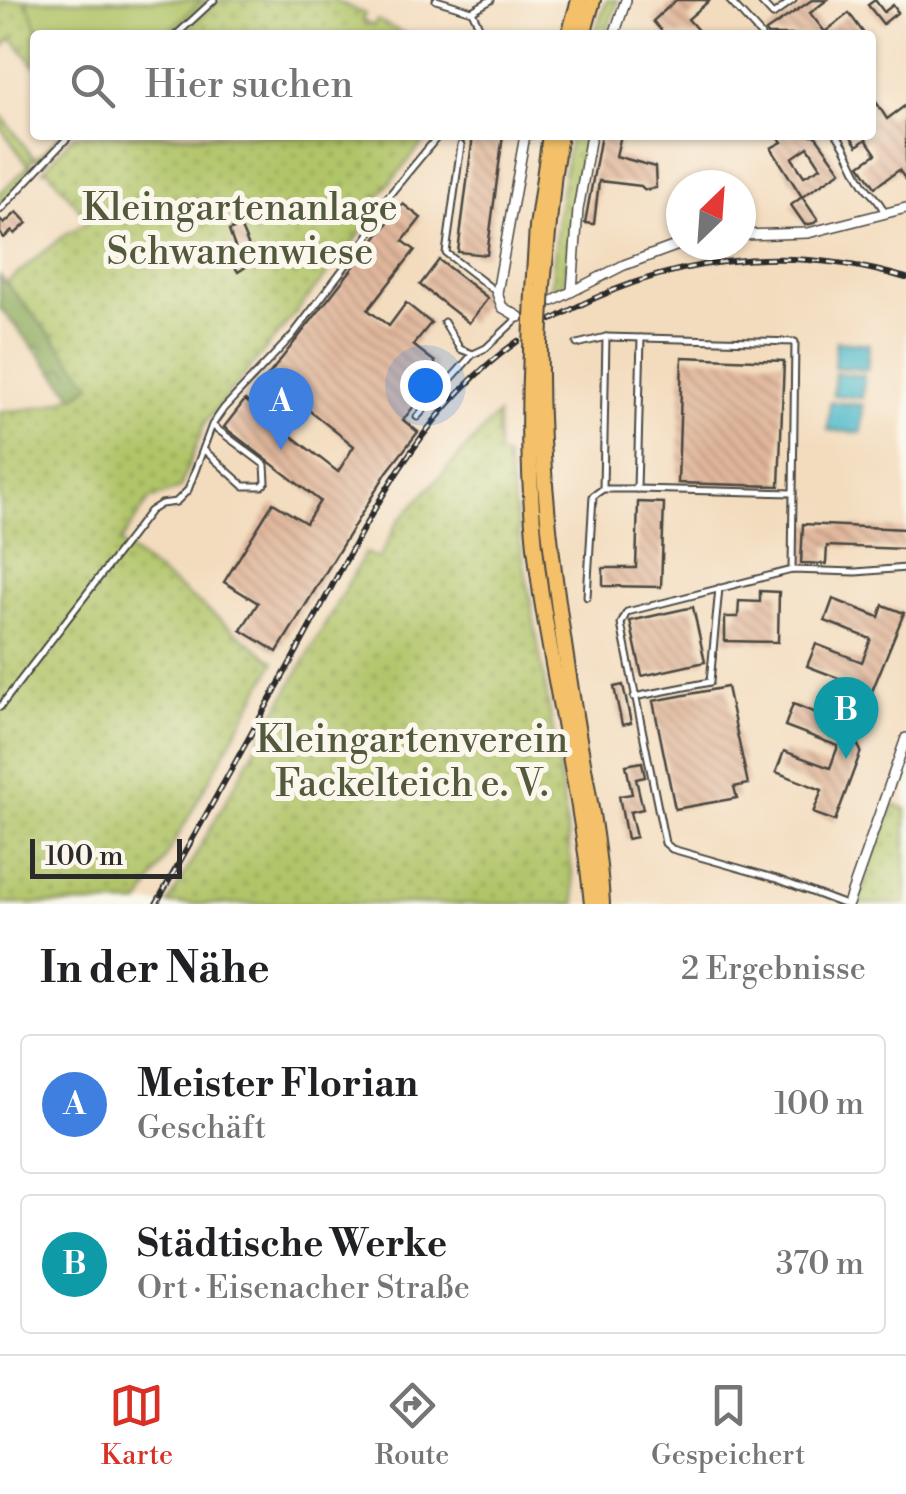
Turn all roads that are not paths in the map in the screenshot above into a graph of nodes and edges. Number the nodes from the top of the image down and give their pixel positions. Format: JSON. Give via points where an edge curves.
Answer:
{"nodes":[{"id":1,"x":214,"y":0,"type":"edge"},
{"id":2,"x":436,"y":0,"type":"edge"},
{"id":3,"x":491,"y":0,"type":"edge"},
{"id":4,"x":580,"y":0,"type":"edge"},
{"id":5,"x":592,"y":0,"type":"edge"},
{"id":6,"x":626,"y":0,"type":"edge"},
{"id":7,"x":729,"y":0,"type":"edge"},
{"id":8,"x":759,"y":0,"type":"edge"},
{"id":9,"x":793,"y":0,"type":"edge"},
{"id":10,"x":472,"y":11,"type":"junction"},
{"id":11,"x":181,"y":30,"type":"edge"},
{"id":12,"x":481,"y":30,"type":"edge"},
{"id":13,"x":571,"y":30,"type":"edge"},
{"id":14,"x":584,"y":30,"type":"edge"},
{"id":15,"x":617,"y":30,"type":"edge"},
{"id":16,"x":756,"y":30,"type":"edge"},
{"id":17,"x":65,"y":140,"type":"edge"},
{"id":18,"x":435,"y":140,"type":"edge"},
{"id":19,"x":524,"y":140,"type":"edge"},
{"id":20,"x":549,"y":140,"type":"edge"},
{"id":21,"x":559,"y":140,"type":"edge"},
{"id":22,"x":590,"y":140,"type":"edge"},
{"id":23,"x":840,"y":140,"type":"edge"},
{"id":24,"x":461,"y":145,"type":"dead end"},
{"id":25,"x":906,"y":208,"type":"edge"},
{"id":26,"x":0,"y":210,"type":"edge"},
{"id":27,"x":885,"y":214,"type":"junction"},
{"id":28,"x":756,"y":235,"type":"edge"},
{"id":29,"x":666,"y":250,"type":"edge"},
{"id":30,"x":538,"y":288,"type":"junction"},
{"id":31,"x":572,"y":291,"type":"junction"},
{"id":32,"x":497,"y":293,"type":"junction"},
{"id":33,"x":553,"y":301,"type":"dead end"},
{"id":34,"x":519,"y":317,"type":"joint"},
{"id":35,"x":444,"y":322,"type":"dead end"},
{"id":36,"x":606,"y":337,"type":"junction"},
{"id":37,"x":641,"y":338,"type":"junction"},
{"id":38,"x":577,"y":344,"type":"dead end"},
{"id":39,"x":535,"y":347,"type":"junction"},
{"id":40,"x":472,"y":354,"type":"junction"},
{"id":41,"x":418,"y":417,"type":"dead end"},
{"id":42,"x":212,"y":425,"type":"junction"},
{"id":43,"x":204,"y":450,"type":"junction"},
{"id":44,"x":603,"y":489,"type":"junction"},
{"id":45,"x":637,"y":489,"type":"junction"},
{"id":46,"x":793,"y":493,"type":"junction"},
{"id":47,"x":906,"y":568,"type":"edge"},
{"id":48,"x":792,"y":570,"type":"junction"},
{"id":49,"x":719,"y":588,"type":"junction"},
{"id":50,"x":587,"y":597,"type":"dead end"},
{"id":51,"x":634,"y":697,"type":"junction"},
{"id":52,"x":0,"y":707,"type":"edge"},
{"id":53,"x":906,"y":738,"type":"edge"},
{"id":54,"x":592,"y":904,"type":"edge"},
{"id":55,"x":602,"y":904,"type":"edge"},
{"id":56,"x":845,"y":904,"type":"edge"}],
"edges":[{"from":1,"to":11,"type":"lane"},
{"from":2,"to":10,"type":"lane"},
{"from":3,"to":10,"type":"lane"},
{"from":4,"to":13,"type":"main road"},
{"from":5,"to":14,"type":"main road"},
{"from":6,"to":15,"type":"street"},
{"from":7,"to":16,"type":"lane"},
{"from":8,"to":9,"type":"lane","via":[[773,15]]},
{"from":10,"to":12,"type":"lane"},
{"from":17,"to":26,"type":"lane"},
{"from":18,"to":42,"type":"lane","via":[[377,210],[369,236],[292,336]]},
{"from":19,"to":32,"type":"street"},
{"from":20,"to":30,"type":"main road","via":[[537,227]]},
{"from":21,"to":30,"type":"main road"},
{"from":22,"to":31,"type":"street"},
{"from":23,"to":27,"type":"lane"},
{"from":24,"to":32,"type":"lane","via":[[446,253]]},
{"from":25,"to":27,"type":"street"},
{"from":27,"to":28,"type":"street","via":[[808,233]]},
{"from":29,"to":31,"type":"street"},
{"from":30,"to":39,"type":"main road","bridge":true},
{"from":31,"to":33,"type":"street"},
{"from":32,"to":34,"type":"street","via":[[502,307]]},
{"from":34,"to":40,"type":"lane"},
{"from":35,"to":40,"type":"lane","via":[[460,349]]},
{"from":36,"to":37,"type":"lane"},
{"from":36,"to":38,"type":"lane"},
{"from":36,"to":44,"type":"lane"},
{"from":37,"to":45,"type":"lane"},
{"from":37,"to":46,"type":"lane","via":[[795,342]]},
{"from":39,"to":54,"type":"main road","via":[[529,432],[535,541]]},
{"from":39,"to":55,"type":"main road","via":[[548,541]]},
{"from":40,"to":41,"type":"lane"},
{"from":42,"to":43,"type":"lane"},
{"from":42,"to":43,"type":"lane","via":[[266,465],[266,482],[244,486]]},
{"from":43,"to":52,"type":"lane","via":[[188,490],[150,512]]},
{"from":44,"to":45,"type":"lane"},
{"from":44,"to":50,"type":"lane","via":[[593,496]]},
{"from":45,"to":46,"type":"lane"},
{"from":46,"to":48,"type":"lane"},
{"from":47,"to":48,"type":"lane"},
{"from":48,"to":49,"type":"lane"},
{"from":49,"to":51,"type":"lane","via":[[710,682]]},
{"from":49,"to":51,"type":"lane","via":[[627,612],[621,624]]},
{"from":51,"to":56,"type":"lane","via":[[664,843]]},
{"from":53,"to":56,"type":"street"}]}
